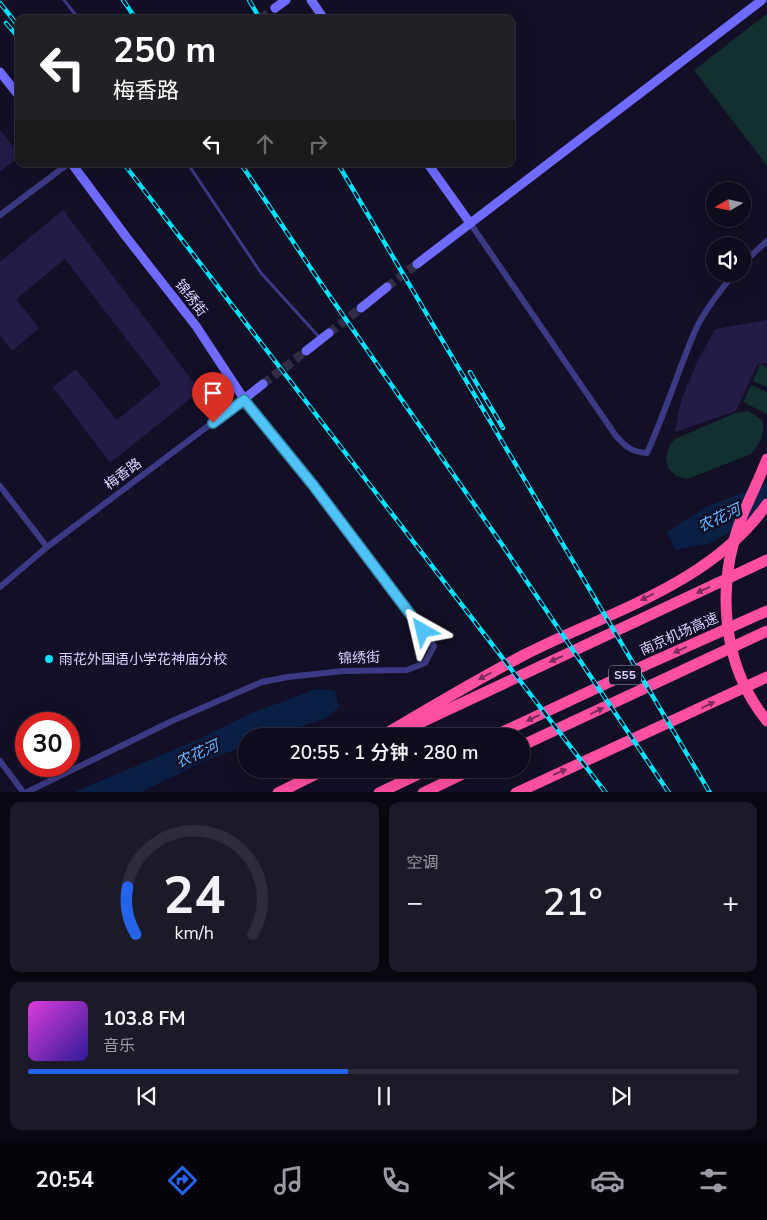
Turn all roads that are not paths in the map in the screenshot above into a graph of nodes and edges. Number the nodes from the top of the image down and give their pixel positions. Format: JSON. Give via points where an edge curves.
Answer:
{"nodes":[{"id":1,"x":64,"y":0,"type":"edge"},
{"id":2,"x":286,"y":0,"type":"edge"},
{"id":3,"x":311,"y":0,"type":"edge"},
{"id":4,"x":762,"y":0,"type":"edge"},
{"id":5,"x":275,"y":8,"type":"tunnel mouth"},
{"id":6,"x":76,"y":15,"type":"edge"},
{"id":7,"x":321,"y":15,"type":"edge"},
{"id":8,"x":0,"y":72,"type":"edge"},
{"id":9,"x":15,"y":91,"type":"edge"},
{"id":10,"x":64,"y":167,"type":"edge"},
{"id":11,"x":74,"y":167,"type":"edge"},
{"id":12,"x":190,"y":167,"type":"edge"},
{"id":13,"x":430,"y":167,"type":"edge"},
{"id":14,"x":0,"y":214,"type":"edge"},
{"id":15,"x":470,"y":223,"type":"junction"},
{"id":16,"x":767,"y":241,"type":"edge"},
{"id":17,"x":751,"y":256,"type":"edge"},
{"id":18,"x":417,"y":264,"type":"tunnel mouth"},
{"id":19,"x":727,"y":282,"type":"edge"},
{"id":20,"x":387,"y":288,"type":"tunnel mouth"},
{"id":21,"x":361,"y":308,"type":"tunnel mouth"},
{"id":22,"x":325,"y":336,"type":"joint"},
{"id":23,"x":306,"y":351,"type":"tunnel mouth"},
{"id":24,"x":263,"y":384,"type":"tunnel mouth"},
{"id":25,"x":244,"y":400,"type":"junction"},
{"id":26,"x":767,"y":460,"type":"edge"},
{"id":27,"x":0,"y":486,"type":"edge"},
{"id":28,"x":767,"y":504,"type":"edge"},
{"id":29,"x":48,"y":547,"type":"junction"},
{"id":30,"x":765,"y":561,"type":"edge"},
{"id":31,"x":0,"y":586,"type":"edge"},
{"id":32,"x":762,"y":613,"type":"edge"},
{"id":33,"x":767,"y":631,"type":"edge"},
{"id":34,"x":767,"y":677,"type":"edge"},
{"id":35,"x":767,"y":721,"type":"edge"},
{"id":36,"x":395,"y":728,"type":"edge"},
{"id":37,"x":408,"y":728,"type":"edge"},
{"id":38,"x":511,"y":728,"type":"edge"},
{"id":39,"x":530,"y":742,"type":"edge"},
{"id":40,"x":0,"y":761,"type":"edge"},
{"id":41,"x":307,"y":778,"type":"edge"},
{"id":42,"x":409,"y":778,"type":"edge"},
{"id":43,"x":453,"y":778,"type":"edge"},
{"id":44,"x":25,"y":792,"type":"edge"},
{"id":45,"x":278,"y":792,"type":"edge"},
{"id":46,"x":379,"y":792,"type":"edge"},
{"id":47,"x":423,"y":792,"type":"edge"},
{"id":48,"x":516,"y":792,"type":"edge"}],
"edges":[{"from":1,"to":6,"type":"lane"},
{"from":2,"to":5,"type":"street"},
{"from":3,"to":7,"type":"street"},
{"from":4,"to":15,"type":"street"},
{"from":8,"to":9,"type":"street"},
{"from":10,"to":14,"type":"street"},
{"from":11,"to":25,"type":"street","name":"锦绣街","via":[[196,326]]},
{"from":12,"to":22,"type":"lane","via":[[262,273]]},
{"from":13,"to":15,"type":"street"},
{"from":15,"to":18,"type":"street"},
{"from":15,"to":19,"type":"street","via":[[616,436],[635,452],[647,453],[662,422],[695,329]]},
{"from":16,"to":17,"type":"street"},
{"from":20,"to":21,"type":"street"},
{"from":22,"to":23,"type":"street"},
{"from":24,"to":25,"type":"street","name":"梅香路"},
{"from":25,"to":29,"type":"street","name":"梅香路"},
{"from":25,"to":44,"type":"street","name":"锦绣街","via":[[313,485],[434,646],[425,663],[407,670],[343,671],[262,682],[172,721]]},
{"from":26,"to":35,"type":"highway","bridge":true,"via":[[741,520],[728,567],[725,605],[738,672]]},
{"from":27,"to":29,"type":"street"},
{"from":28,"to":36,"type":"highway","one_way":true,"via":[[733,544],[682,579],[525,654]]},
{"from":29,"to":31,"type":"street","name":"梅香路"},
{"from":30,"to":37,"type":"highway","one_way":true},
{"from":32,"to":38,"type":"highway","name":"南京机场高速","number":"S55","one_way":true},
{"from":39,"to":33,"type":"highway","number":"S55","one_way":true},
{"from":48,"to":34,"type":"highway","one_way":true},
{"from":40,"to":44,"type":"street"},
{"from":41,"to":45,"type":"highway"},
{"from":42,"to":46,"type":"highway"},
{"from":43,"to":47,"type":"highway"}]}
